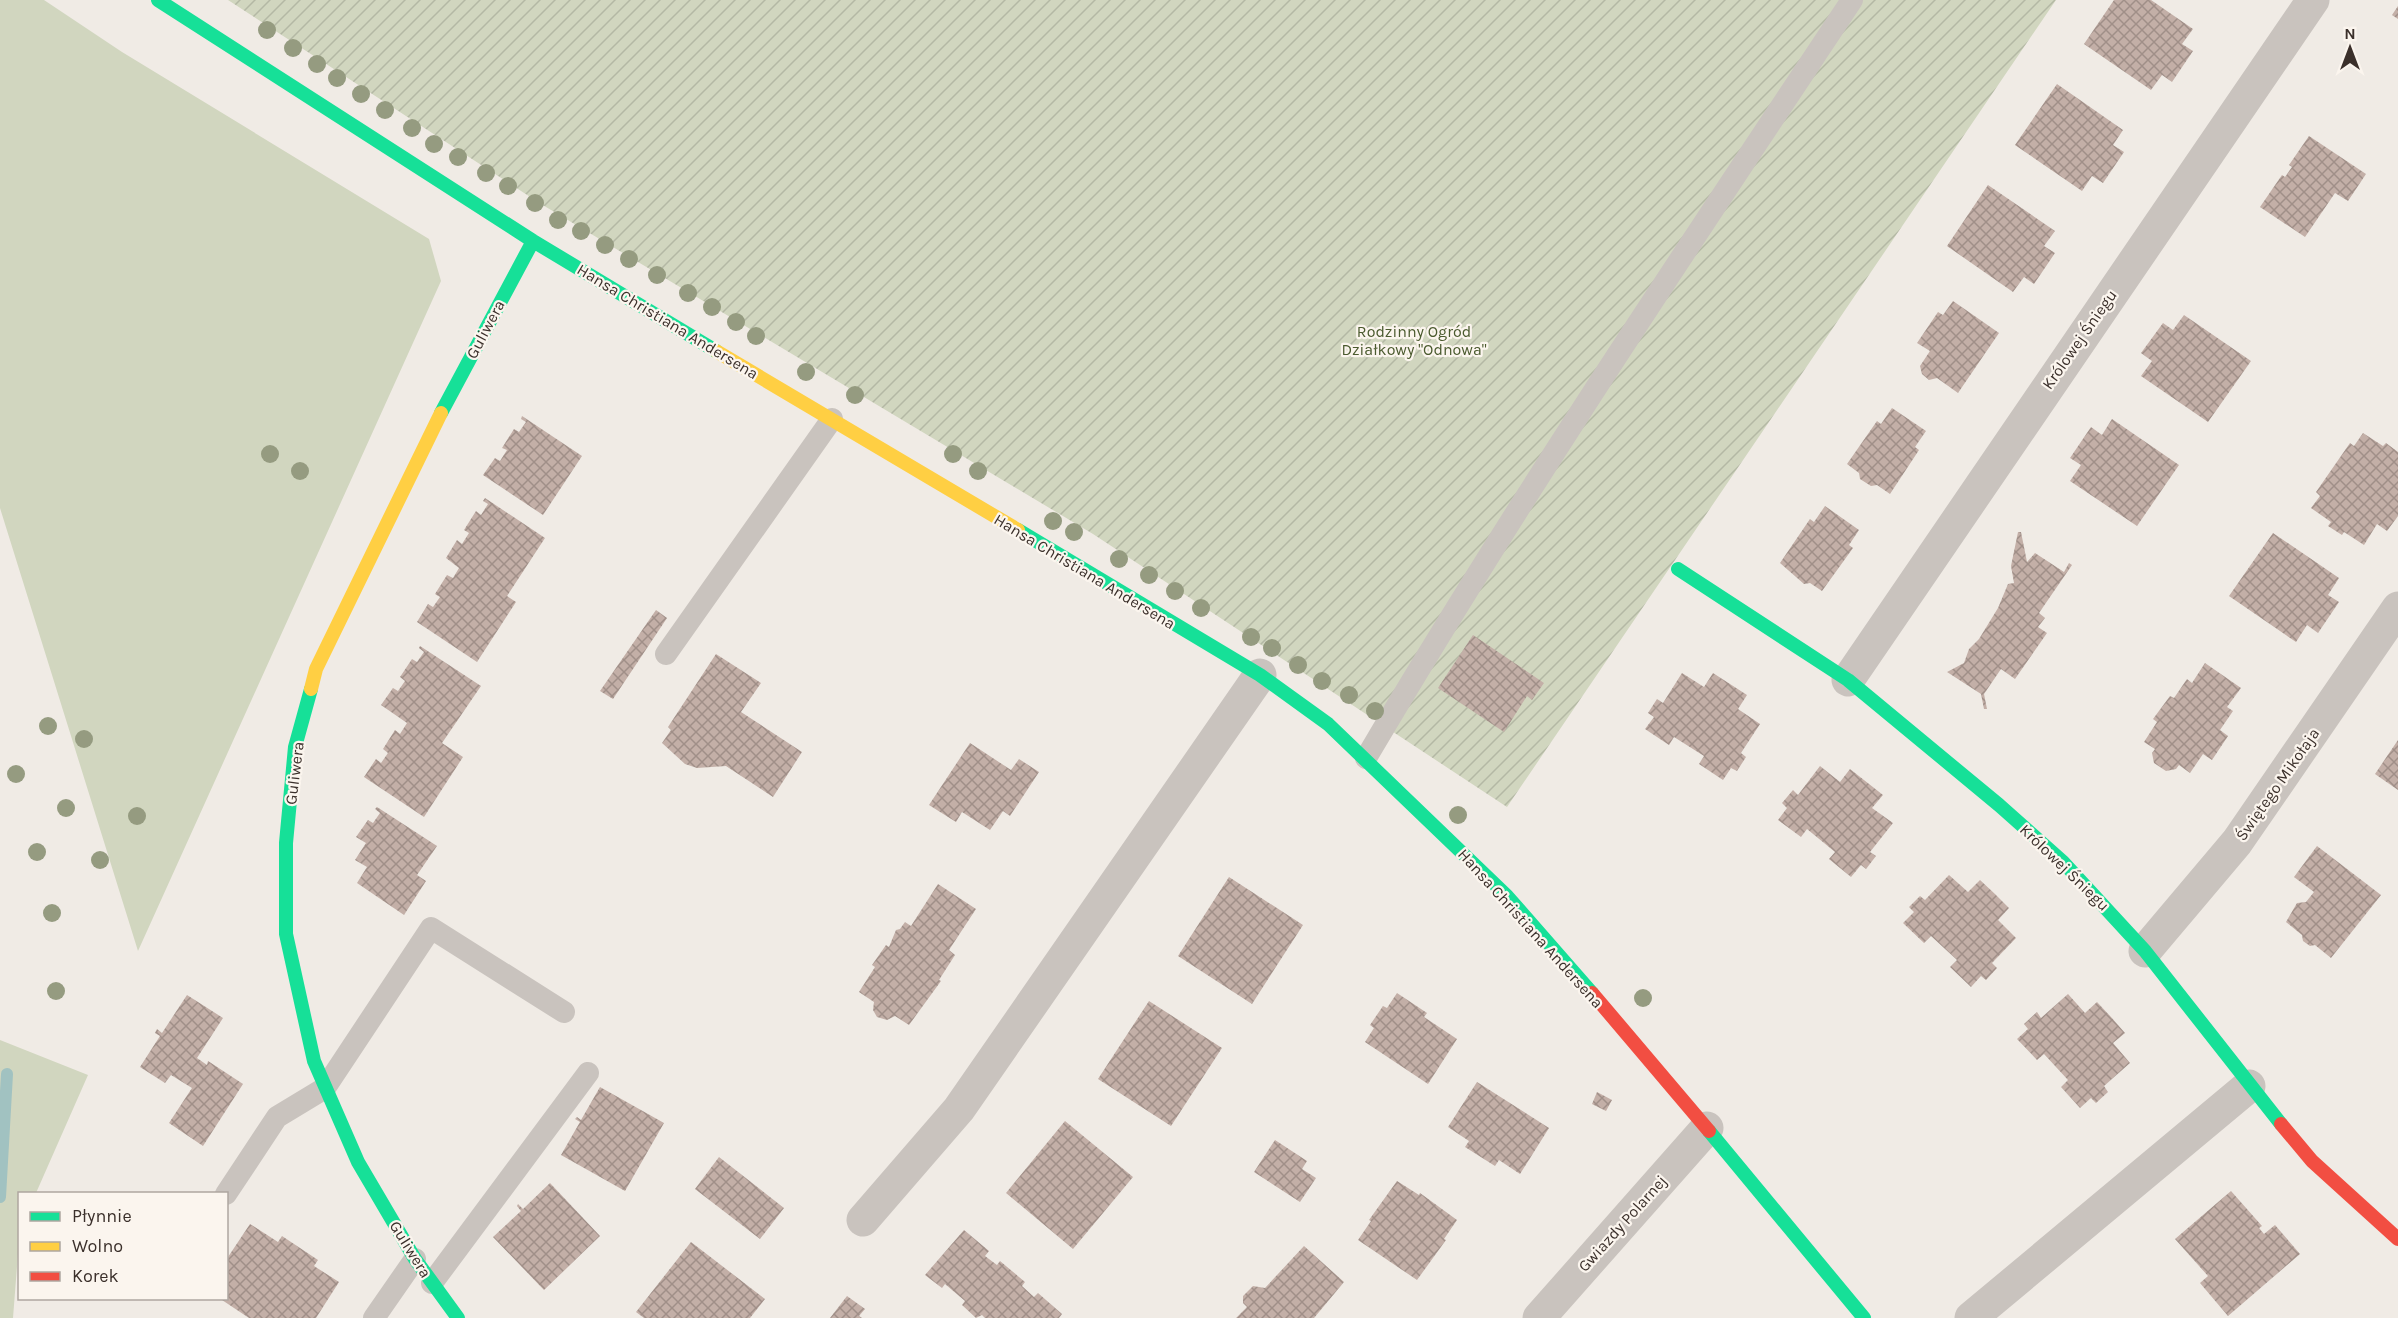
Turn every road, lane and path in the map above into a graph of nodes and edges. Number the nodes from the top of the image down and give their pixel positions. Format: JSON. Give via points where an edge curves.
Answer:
{"nodes":[{"id":1,"x":158,"y":0,"type":"edge"},
{"id":2,"x":1852,"y":0,"type":"edge"},
{"id":3,"x":2313,"y":0,"type":"edge"},
{"id":4,"x":533,"y":241,"type":"junction"},
{"id":5,"x":832,"y":419,"type":"junction"},
{"id":6,"x":1678,"y":569,"type":"dead end"},
{"id":7,"x":2398,"y":608,"type":"edge"},
{"id":8,"x":666,"y":654,"type":"dead end"},
{"id":9,"x":1260,"y":675,"type":"junction"},
{"id":10,"x":1848,"y":680,"type":"junction"},
{"id":11,"x":1366,"y":758,"type":"junction"},
{"id":12,"x":2145,"y":951,"type":"junction"},
{"id":13,"x":564,"y":1012,"type":"dead end"},
{"id":14,"x":588,"y":1073,"type":"dead end"},
{"id":15,"x":2249,"y":1086,"type":"junction"},
{"id":16,"x":325,"y":1088,"type":"junction"},
{"id":17,"x":1707,"y":1128,"type":"junction"},
{"id":18,"x":227,"y":1192,"type":"edge"},
{"id":19,"x":863,"y":1220,"type":"dead end"},
{"id":20,"x":2398,"y":1239,"type":"edge"},
{"id":21,"x":415,"y":1259,"type":"junction"},
{"id":22,"x":432,"y":1283,"type":"junction"},
{"id":23,"x":374,"y":1318,"type":"edge"},
{"id":24,"x":458,"y":1318,"type":"edge"},
{"id":25,"x":1539,"y":1318,"type":"edge"},
{"id":26,"x":1864,"y":1318,"type":"edge"},
{"id":27,"x":1971,"y":1318,"type":"edge"}],
"edges":[{"from":1,"to":4,"type":"street","name":"Hansa Christiana Andersena"},
{"from":2,"to":11,"type":"lane","via":[[1459,604]]},
{"from":3,"to":10,"type":"street","name":"Królowej Śniegu"},
{"from":4,"to":5,"type":"street","name":"Hansa Christiana Andersena"},
{"from":4,"to":16,"type":"street","name":"Guliwera","via":[[350,594],[316,669],[295,747],[285,843],[286,934],[314,1062]]},
{"from":5,"to":8,"type":"lane"},
{"from":5,"to":9,"type":"street","name":"Hansa Christiana Andersena"},
{"from":6,"to":10,"type":"street","name":"Królowej Śniegu"},
{"from":7,"to":12,"type":"street","name":"Świętego Mikołaja","via":[[2237,843]]},
{"from":9,"to":11,"type":"street","name":"Hansa Christiana Andersena","via":[[1328,724]]},
{"from":9,"to":19,"type":"street","via":[[959,1109]]},
{"from":10,"to":12,"type":"street","name":"Królowej Śniegu","via":[[2063,862]]},
{"from":11,"to":17,"type":"street","name":"Hansa Christiana Andersena","via":[[1507,896]]},
{"from":12,"to":15,"type":"street","name":"Królowej Śniegu"},
{"from":13,"to":16,"type":"lane","via":[[431,928]]},
{"from":14,"to":22,"type":"lane"},
{"from":15,"to":20,"type":"street","name":"Królowej Śniegu","via":[[2312,1161]]},
{"from":15,"to":27,"type":"street"},
{"from":16,"to":18,"type":"lane","via":[[277,1117]]},
{"from":16,"to":21,"type":"street","name":"Guliwera","via":[[358,1162]]},
{"from":17,"to":25,"type":"street","name":"Gwiazdy Polarnej"},
{"from":17,"to":26,"type":"street","name":"Hansa Christiana Andersena"},
{"from":21,"to":22,"type":"street","name":"Guliwera"},
{"from":21,"to":23,"type":"lane"},
{"from":22,"to":24,"type":"street","name":"Guliwera"}]}
